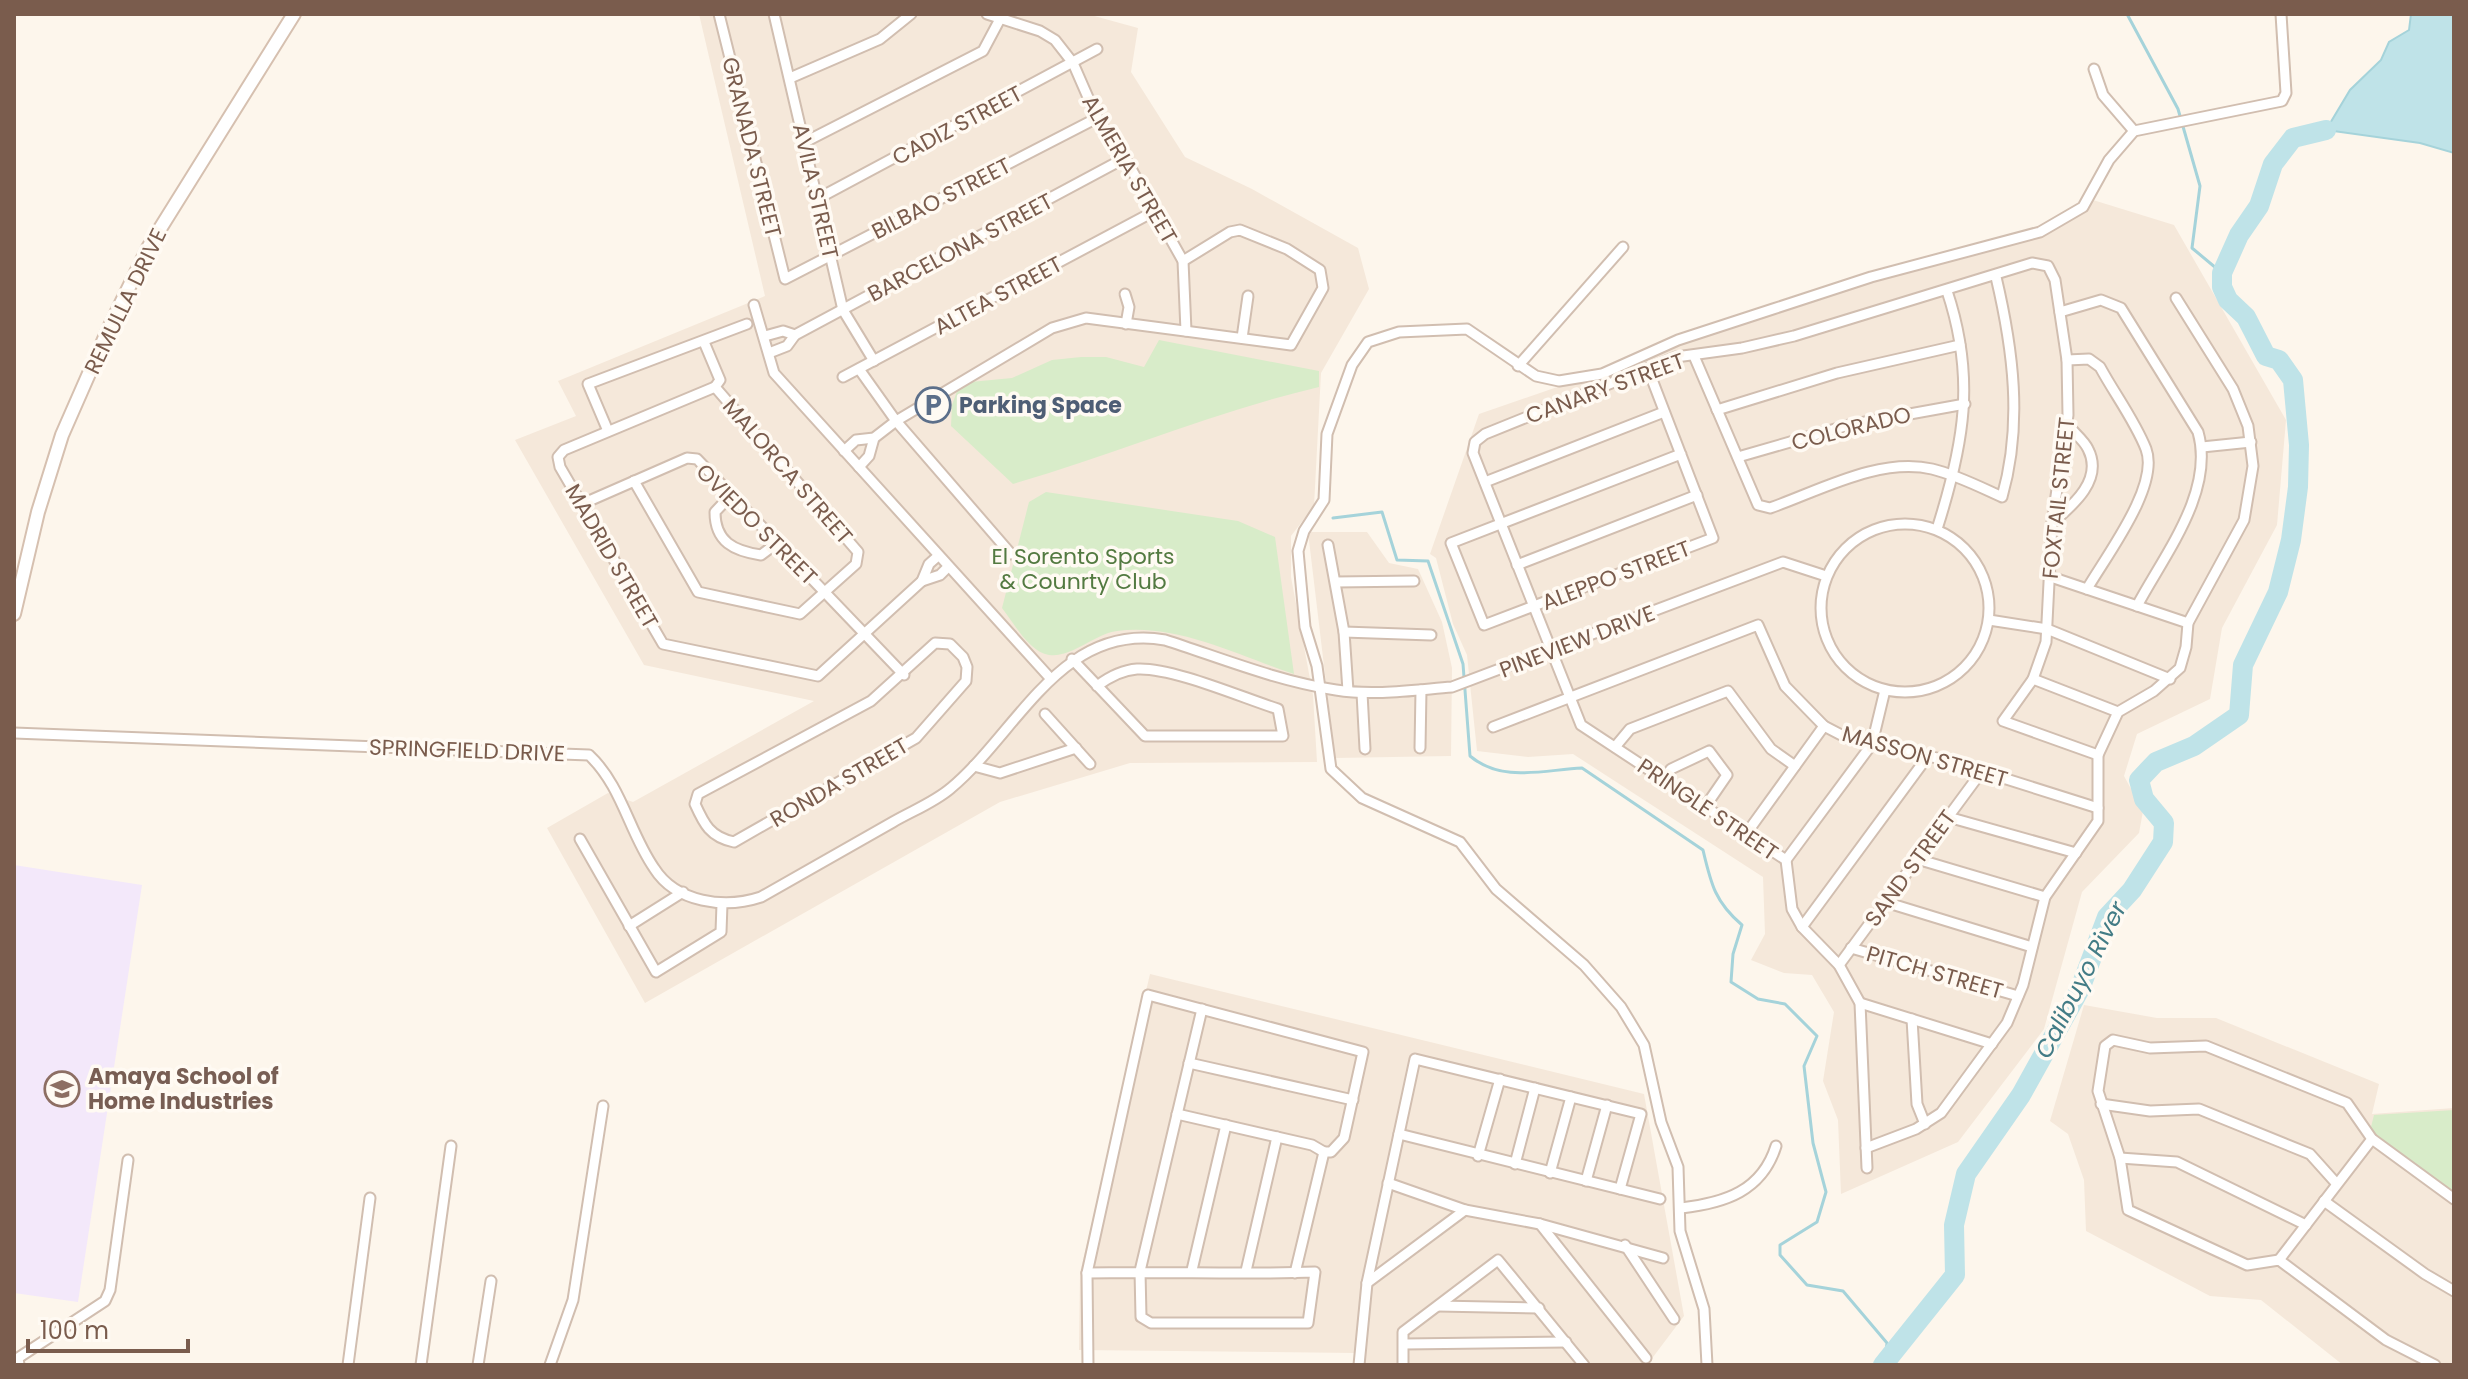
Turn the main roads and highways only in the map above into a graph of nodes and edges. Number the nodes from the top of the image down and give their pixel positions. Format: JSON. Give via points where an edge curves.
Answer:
{"nodes":[{"id":1,"x":294,"y":14,"type":"edge"},
{"id":2,"x":14,"y":614,"type":"edge"}],
"edges":[{"from":1,"to":2,"type":"main road","name":"REMULLA DRIVE","via":[[148,248],[109,328],[62,435]]}]}
